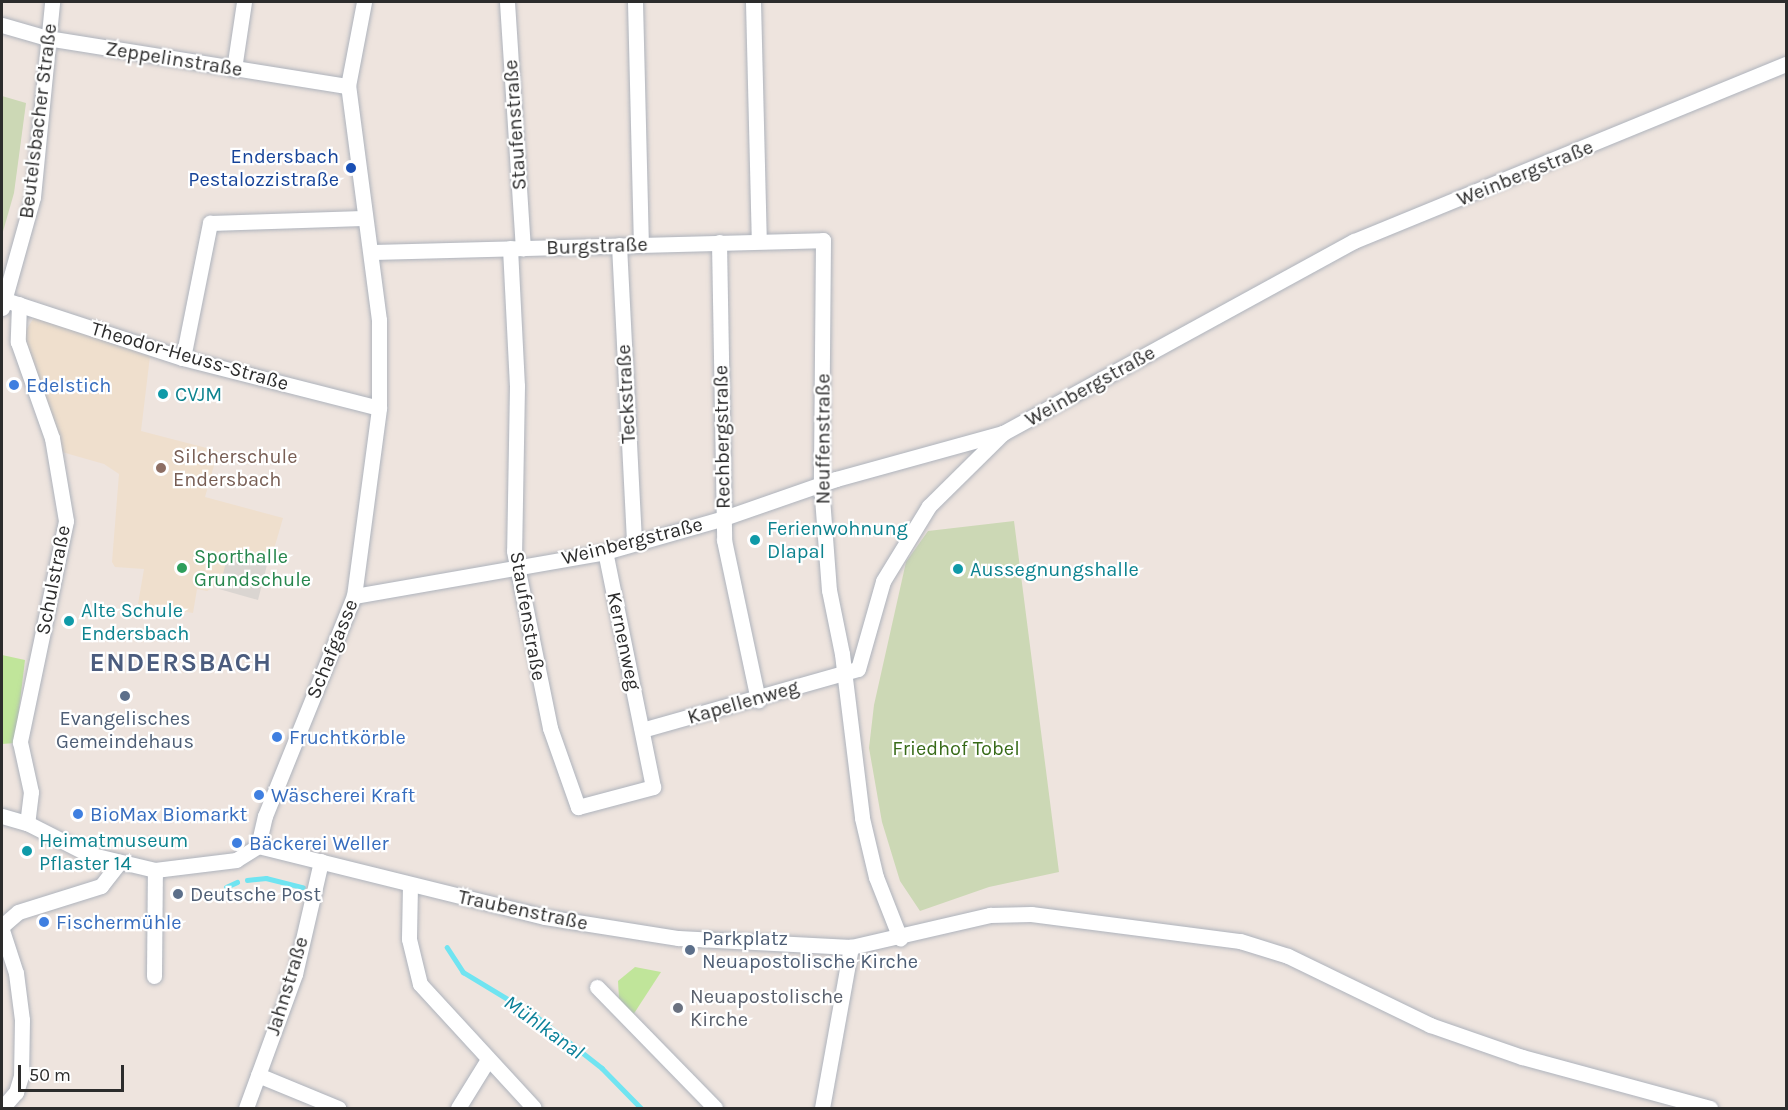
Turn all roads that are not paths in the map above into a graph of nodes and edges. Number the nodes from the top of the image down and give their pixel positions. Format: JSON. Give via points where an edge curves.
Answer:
{"nodes":[{"id":1,"x":52,"y":2,"type":"edge"},
{"id":2,"x":244,"y":2,"type":"edge"},
{"id":3,"x":364,"y":2,"type":"edge"},
{"id":4,"x":507,"y":2,"type":"edge"},
{"id":5,"x":635,"y":2,"type":"edge"},
{"id":6,"x":753,"y":2,"type":"edge"},
{"id":7,"x":2,"y":25,"type":"edge"},
{"id":8,"x":47,"y":38,"type":"junction"},
{"id":9,"x":1786,"y":64,"type":"edge"},
{"id":10,"x":234,"y":69,"type":"junction"},
{"id":11,"x":348,"y":86,"type":"junction"},
{"id":12,"x":363,"y":218,"type":"junction"},
{"id":13,"x":823,"y":240,"type":"joint"},
{"id":14,"x":759,"y":241,"type":"junction"},
{"id":15,"x":719,"y":242,"type":"junction"},
{"id":16,"x":641,"y":244,"type":"junction"},
{"id":17,"x":619,"y":245,"type":"junction"},
{"id":18,"x":516,"y":248,"type":"junction"},
{"id":19,"x":371,"y":252,"type":"junction"},
{"id":20,"x":7,"y":303,"type":"edge"},
{"id":21,"x":183,"y":358,"type":"junction"},
{"id":22,"x":379,"y":408,"type":"junction"},
{"id":23,"x":1003,"y":433,"type":"junction"},
{"id":24,"x":821,"y":484,"type":"junction"},
{"id":25,"x":724,"y":518,"type":"junction"},
{"id":26,"x":634,"y":543,"type":"junction"},
{"id":27,"x":605,"y":552,"type":"junction"},
{"id":28,"x":518,"y":567,"type":"junction"},
{"id":29,"x":354,"y":596,"type":"junction"},
{"id":30,"x":842,"y":673,"type":"junction"},
{"id":31,"x":758,"y":700,"type":"junction"},
{"id":32,"x":642,"y":730,"type":"junction"},
{"id":33,"x":2,"y":816,"type":"edge"},
{"id":34,"x":27,"y":823,"type":"junction"},
{"id":35,"x":258,"y":846,"type":"junction"},
{"id":36,"x":321,"y":861,"type":"junction"},
{"id":37,"x":119,"y":863,"type":"junction"},
{"id":38,"x":155,"y":870,"type":"junction"},
{"id":39,"x":410,"y":885,"type":"junction"},
{"id":40,"x":2,"y":928,"type":"edge"},
{"id":41,"x":900,"y":938,"type":"junction"},
{"id":42,"x":851,"y":947,"type":"junction"},
{"id":43,"x":154,"y":976,"type":"dead end"},
{"id":44,"x":597,"y":987,"type":"dead end"},
{"id":45,"x":487,"y":1061,"type":"junction"},
{"id":46,"x":258,"y":1075,"type":"junction"},
{"id":47,"x":2,"y":1108,"type":"edge"},
{"id":48,"x":246,"y":1108,"type":"edge"},
{"id":49,"x":338,"y":1108,"type":"edge"},
{"id":50,"x":458,"y":1108,"type":"edge"},
{"id":51,"x":534,"y":1108,"type":"edge"},
{"id":52,"x":715,"y":1108,"type":"edge"},
{"id":53,"x":822,"y":1108,"type":"edge"},
{"id":54,"x":1710,"y":1108,"type":"edge"}],
"edges":[{"from":1,"to":8,"type":"street","name":"Beutelsbacher Straße"},
{"from":2,"to":10,"type":"street"},
{"from":3,"to":11,"type":"street","name":"Schafgasse"},
{"from":4,"to":18,"type":"street","name":"Staufenstraße"},
{"from":5,"to":16,"type":"street"},
{"from":6,"to":14,"type":"street"},
{"from":7,"to":8,"type":"street","name":"Zeppelinstraße"},
{"from":8,"to":10,"type":"street","name":"Zeppelinstraße"},
{"from":8,"to":20,"type":"street","name":"Beutelsbacher Straße","via":[[33,197]]},
{"from":9,"to":23,"type":"street","name":"Weinbergstraße","via":[[1354,241]]},
{"from":10,"to":11,"type":"street","name":"Zeppelinstraße"},
{"from":11,"to":12,"type":"street","name":"Schafgasse"},
{"from":12,"to":19,"type":"street","name":"Schafgasse"},
{"from":12,"to":21,"type":"street","via":[[210,223]]},
{"from":13,"to":14,"type":"street","name":"Burgstraße"},
{"from":13,"to":24,"type":"street","name":"Neuffenstraße"},
{"from":14,"to":15,"type":"street","name":"Burgstraße"},
{"from":15,"to":16,"type":"street","name":"Burgstraße"},
{"from":15,"to":25,"type":"street","name":"Rechbergstraße"},
{"from":16,"to":17,"type":"street","name":"Burgstraße"},
{"from":17,"to":18,"type":"street","name":"Burgstraße"},
{"from":17,"to":26,"type":"street","name":"Teckstraße"},
{"from":18,"to":19,"type":"street","name":"Burgstraße"},
{"from":18,"to":28,"type":"street","name":"Staufenstraße","via":[[514,551]]},
{"from":19,"to":22,"type":"street","name":"Schafgasse","via":[[379,320]]},
{"from":20,"to":21,"type":"street","name":"Theodor-Heuss-Straße"},
{"from":20,"to":34,"type":"street","name":"Schulstraße","via":[[52,438],[66,521],[20,742],[28,782]]},
{"from":21,"to":22,"type":"street","name":"Theodor-Heuss-Straße"},
{"from":22,"to":29,"type":"street","name":"Schafgasse"},
{"from":23,"to":24,"type":"street","name":"Weinbergstraße"},
{"from":23,"to":30,"type":"street","via":[[929,506],[883,580],[858,669]]},
{"from":24,"to":25,"type":"street","name":"Weinbergstraße"},
{"from":24,"to":30,"type":"street","name":"Neuffenstraße","via":[[829,590],[839,632]]},
{"from":25,"to":26,"type":"street","name":"Weinbergstraße"},
{"from":25,"to":31,"type":"street","name":"Rechbergstraße","via":[[724,540]]},
{"from":26,"to":27,"type":"street","name":"Weinbergstraße"},
{"from":27,"to":28,"type":"street","name":"Weinbergstraße"},
{"from":27,"to":32,"type":"street","name":"Kernenweg"},
{"from":28,"to":29,"type":"street","name":"Weinbergstraße"},
{"from":28,"to":32,"type":"street","name":"Staufenstraße","via":[[550,728],[578,807],[653,787]]},
{"from":29,"to":35,"type":"street","name":"Schafgasse","via":[[265,816]]},
{"from":30,"to":31,"type":"street","name":"Kapellenweg"},
{"from":30,"to":41,"type":"street","name":"Neuffenstraße","via":[[862,818],[876,877]]},
{"from":31,"to":32,"type":"street","name":"Kapellenweg"},
{"from":33,"to":34,"type":"street"},
{"from":34,"to":37,"type":"street","via":[[88,854]]},
{"from":35,"to":36,"type":"street","name":"Traubenstraße"},
{"from":35,"to":38,"type":"street","via":[[236,860]]},
{"from":36,"to":39,"type":"street","name":"Traubenstraße"},
{"from":36,"to":46,"type":"street","name":"Jahnstraße","via":[[294,974]]},
{"from":37,"to":38,"type":"street"},
{"from":37,"to":40,"type":"street","via":[[101,886],[18,912]]},
{"from":38,"to":43,"type":"street"},
{"from":39,"to":42,"type":"street","name":"Traubenstraße","via":[[546,917],[642,933]]},
{"from":39,"to":45,"type":"street","via":[[409,939],[420,984]]},
{"from":40,"to":47,"type":"street","via":[[16,973],[22,1020],[21,1076],[16,1092]]},
{"from":41,"to":42,"type":"street","name":"Traubenstraße"},
{"from":41,"to":54,"type":"street","name":"Traubenstraße","via":[[990,915],[1031,914],[1240,941],[1288,956],[1430,1025],[1522,1057]]},
{"from":42,"to":53,"type":"street"},
{"from":44,"to":52,"type":"street"},
{"from":45,"to":50,"type":"street"},
{"from":45,"to":51,"type":"street"},
{"from":46,"to":48,"type":"street","name":"Jahnstraße"},
{"from":46,"to":49,"type":"street"}]}
